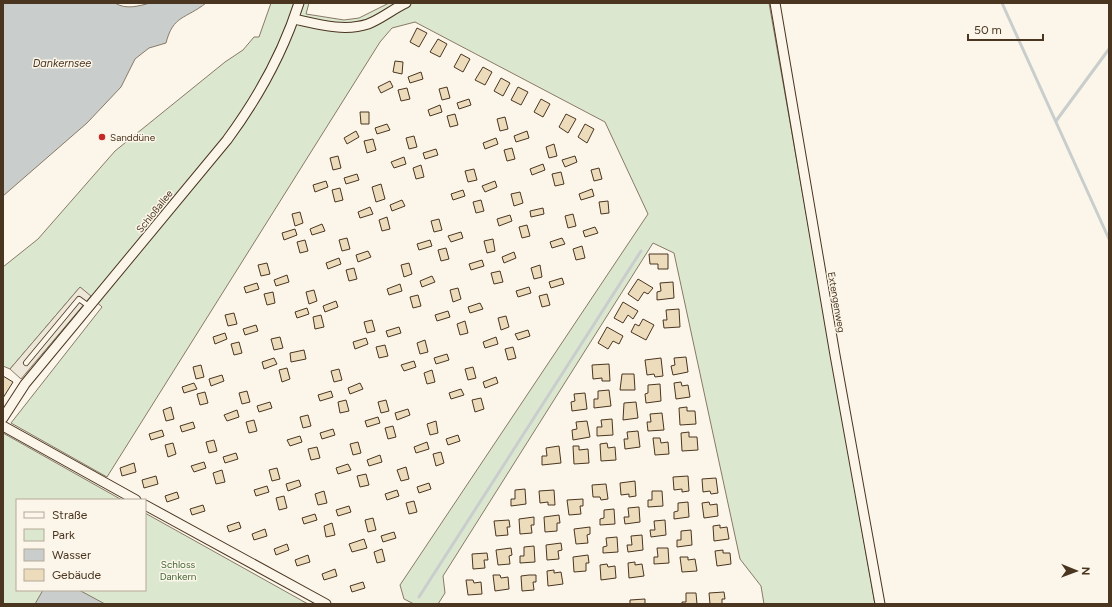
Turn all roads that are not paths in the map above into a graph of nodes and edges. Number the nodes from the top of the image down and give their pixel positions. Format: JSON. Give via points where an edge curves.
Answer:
{"nodes":[{"id":1,"x":299,"y":3,"type":"edge"},
{"id":2,"x":406,"y":3,"type":"edge"},
{"id":3,"x":775,"y":3,"type":"edge"},
{"id":4,"x":294,"y":20,"type":"junction"},
{"id":5,"x":90,"y":307,"type":"junction"},
{"id":6,"x":26,"y":363,"type":"dead end"},
{"id":7,"x":3,"y":418,"type":"edge"},
{"id":8,"x":3,"y":426,"type":"edge"},
{"id":9,"x":134,"y":499,"type":"edge"},
{"id":10,"x":146,"y":506,"type":"edge"},
{"id":11,"x":326,"y":604,"type":"edge"},
{"id":12,"x":880,"y":604,"type":"edge"}],
"edges":[{"from":1,"to":4,"type":"street","name":"Schloßallee"},
{"from":2,"to":4,"type":"street","via":[[368,24],[353,27],[334,27]]},
{"from":3,"to":12,"type":"street","name":"Extengenweg"},
{"from":4,"to":5,"type":"street","name":"Schloßallee","via":[[264,85],[227,140]]},
{"from":5,"to":6,"type":"lane","via":[[79,299]]},
{"from":5,"to":7,"type":"street","name":"Schloßallee","via":[[25,384]]},
{"from":8,"to":9,"type":"street"},
{"from":10,"to":11,"type":"street"}]}
